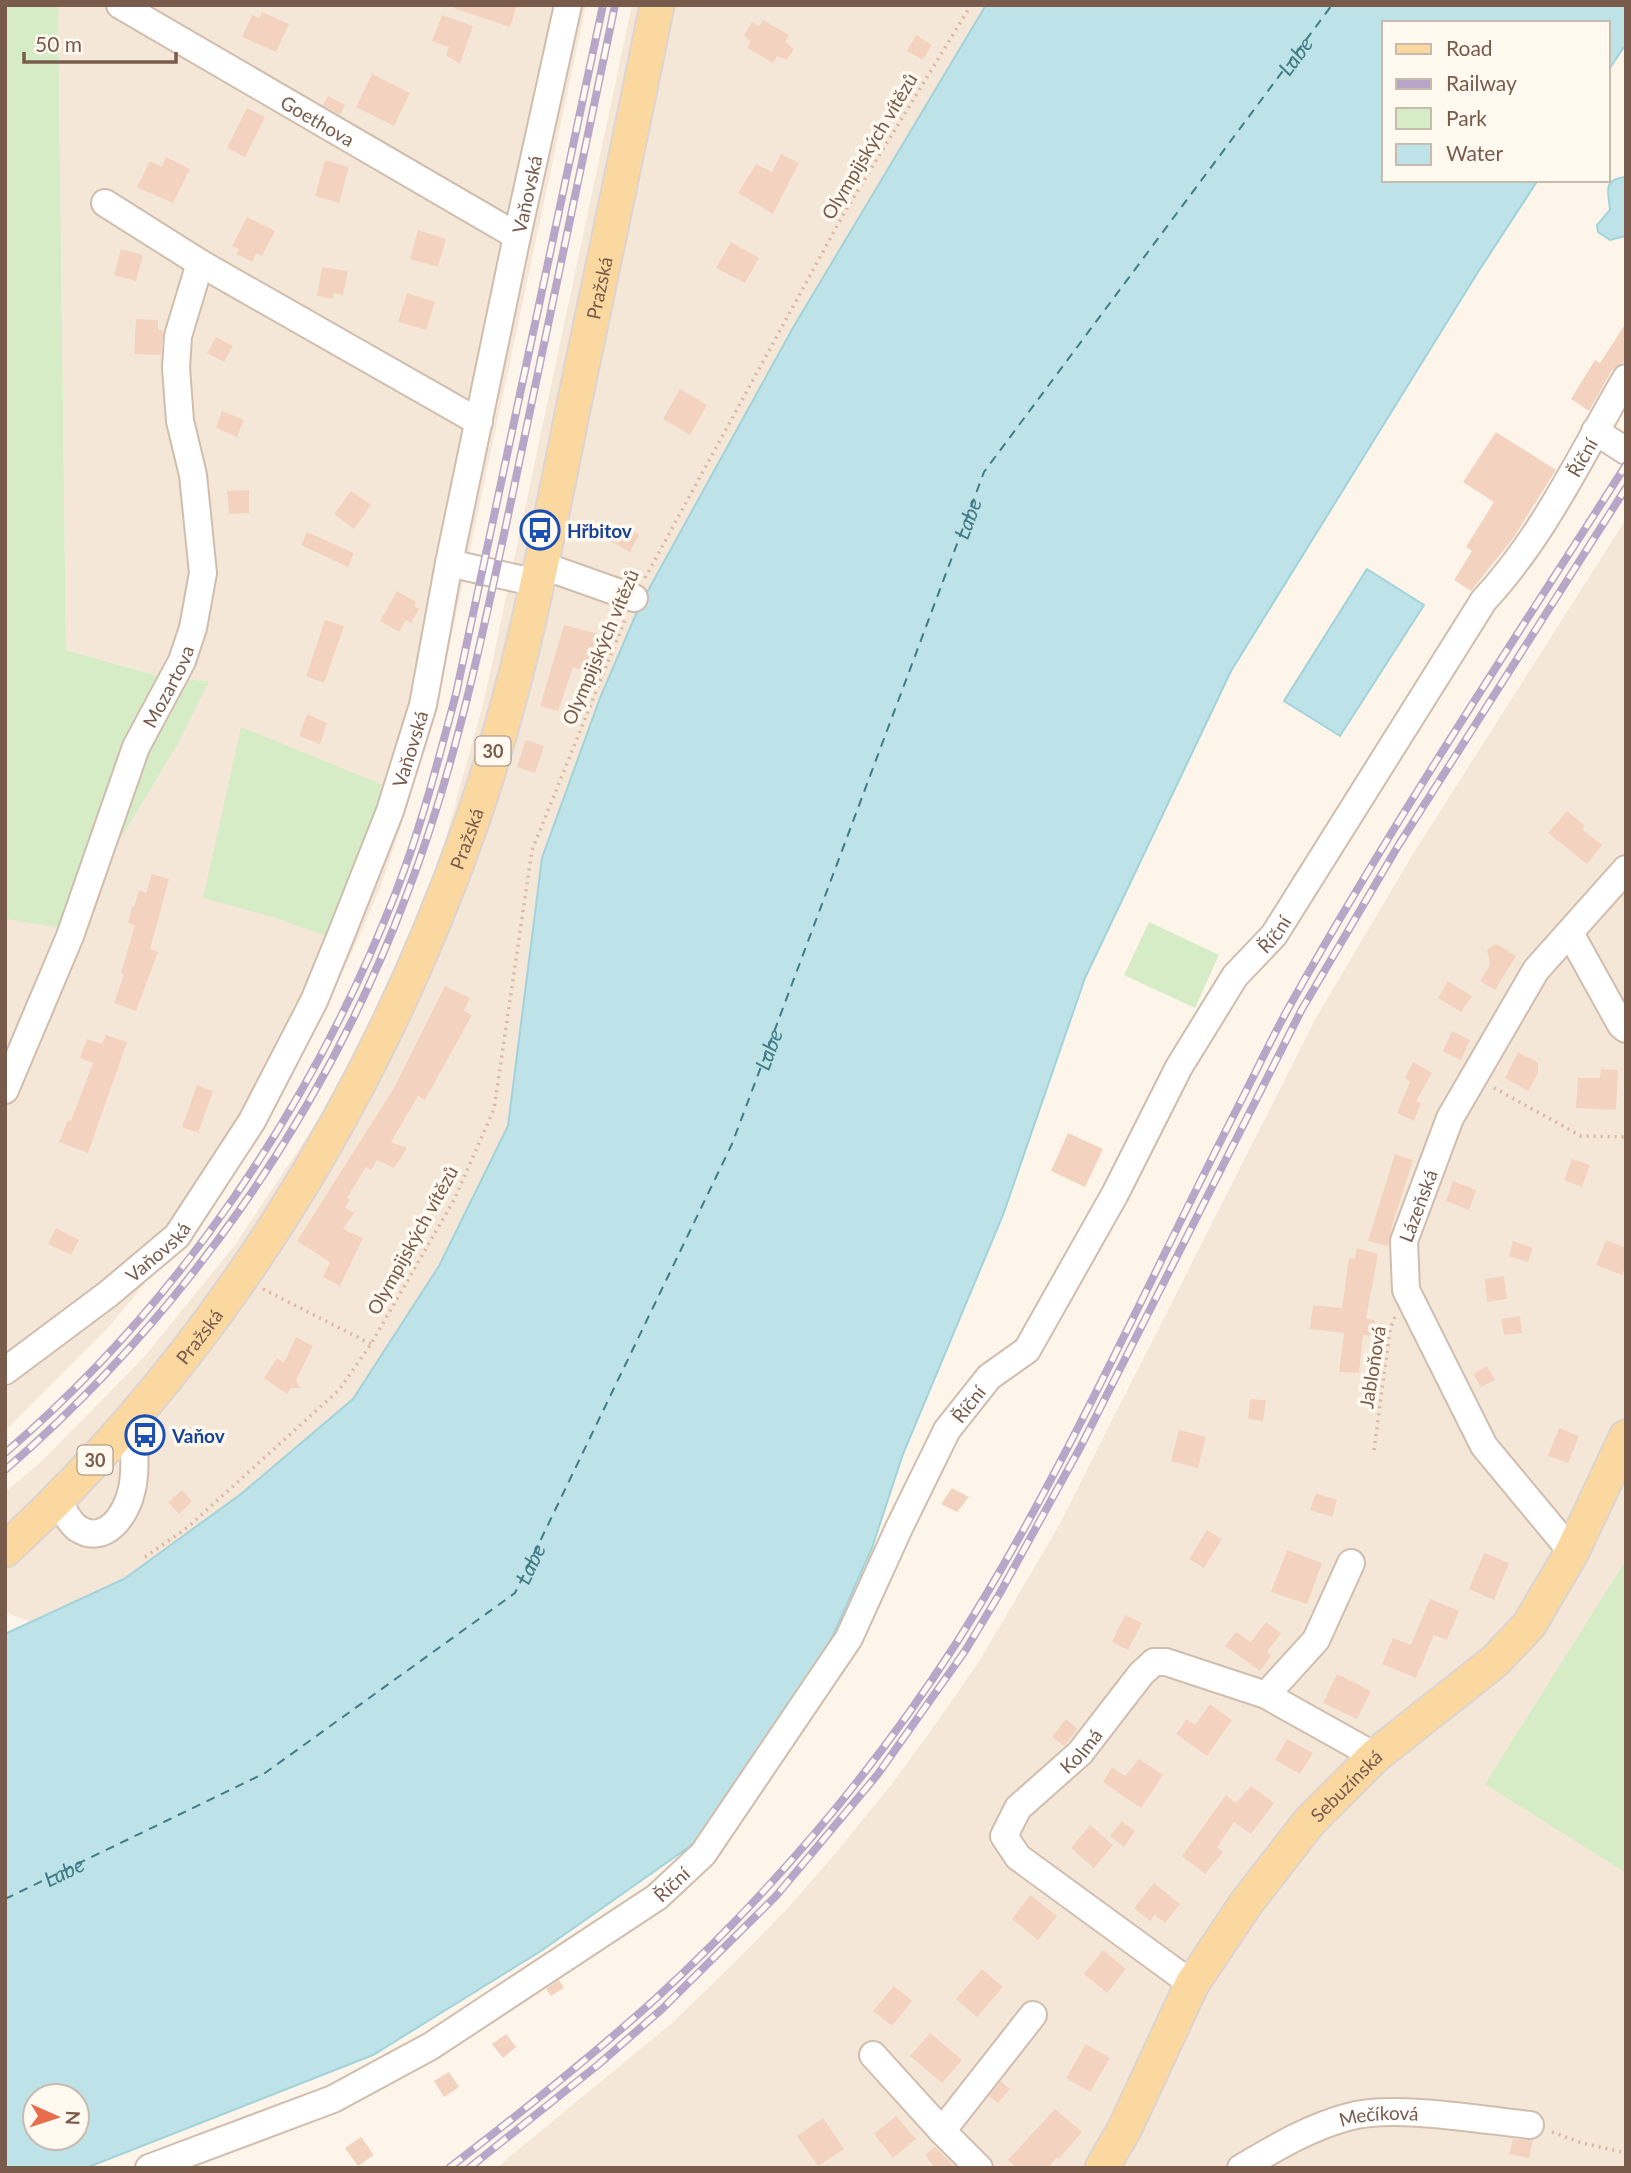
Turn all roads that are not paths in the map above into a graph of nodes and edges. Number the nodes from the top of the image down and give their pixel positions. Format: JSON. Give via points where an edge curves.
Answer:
{"nodes":[{"id":1,"x":120,"y":5,"type":"edge"},
{"id":2,"x":568,"y":5,"type":"edge"},
{"id":3,"x":657,"y":5,"type":"edge"},
{"id":4,"x":105,"y":202,"type":"dead end"},
{"id":5,"x":517,"y":236,"type":"junction"},
{"id":6,"x":200,"y":263,"type":"junction"},
{"id":7,"x":1626,"y":378,"type":"edge"},
{"id":8,"x":479,"y":422,"type":"junction"},
{"id":9,"x":1595,"y":431,"type":"junction"},
{"id":10,"x":1626,"y":452,"type":"edge"},
{"id":11,"x":449,"y":563,"type":"junction"},
{"id":12,"x":539,"y":574,"type":"junction"},
{"id":13,"x":634,"y":598,"type":"road end"},
{"id":14,"x":1626,"y":869,"type":"edge"},
{"id":15,"x":1570,"y":933,"type":"junction"},
{"id":16,"x":1626,"y":1029,"type":"edge"},
{"id":17,"x":5,"y":1090,"type":"edge"},
{"id":18,"x":5,"y":1371,"type":"edge"},
{"id":19,"x":132,"y":1418,"type":"junction"},
{"id":20,"x":1626,"y":1437,"type":"edge"},
{"id":21,"x":58,"y":1502,"type":"junction"},
{"id":22,"x":5,"y":1550,"type":"edge"},
{"id":23,"x":1572,"y":1552,"type":"junction"},
{"id":24,"x":1351,"y":1563,"type":"dead end"},
{"id":25,"x":1266,"y":1695,"type":"junction"},
{"id":26,"x":1375,"y":1756,"type":"junction"},
{"id":27,"x":1192,"y":1984,"type":"junction"},
{"id":28,"x":1033,"y":2015,"type":"dead end"},
{"id":29,"x":873,"y":2055,"type":"dead end"},
{"id":30,"x":1530,"y":2125,"type":"road end"},
{"id":31,"x":942,"y":2131,"type":"junction"},
{"id":32,"x":149,"y":2168,"type":"edge"},
{"id":33,"x":979,"y":2168,"type":"edge"},
{"id":34,"x":1102,"y":2168,"type":"edge"},
{"id":35,"x":1241,"y":2168,"type":"edge"}],
"edges":[{"from":1,"to":5,"type":"street","name":"Goethova"},
{"from":2,"to":5,"type":"street","name":"Vaňovská"},
{"from":3,"to":12,"type":"main road","name":"Pražská","number":"30"},
{"from":4,"to":6,"type":"street"},
{"from":5,"to":8,"type":"street","name":"Vaňovská"},
{"from":6,"to":8,"type":"street"},
{"from":6,"to":17,"type":"street","name":"Mozartova","via":[[178,336],[176,368],[203,573],[193,628],[182,661],[136,747],[70,936]]},
{"from":7,"to":9,"type":"street","name":"Říční"},
{"from":8,"to":11,"type":"street","name":"Vaňovská"},
{"from":9,"to":10,"type":"street"},
{"from":9,"to":32,"type":"street","name":"Říční","via":[[1546,516],[1508,574],[1484,600],[1273,935],[1235,976],[1207,1021],[1027,1350],[989,1377],[947,1430],[849,1638],[703,1854],[657,1897],[431,2046],[333,2099]]},
{"from":11,"to":12,"type":"street"},
{"from":11,"to":18,"type":"street","name":"Vaňovská","via":[[423,705],[390,811],[314,1001],[251,1121],[177,1236]]},
{"from":12,"to":13,"type":"street"},
{"from":12,"to":19,"type":"main road","name":"Pražská","number":"30","via":[[471,825],[372,1058],[242,1278]]},
{"from":14,"to":15,"type":"street","name":"Lázeňská"},
{"from":15,"to":16,"type":"street"},
{"from":15,"to":23,"type":"street","name":"Lázeňská","via":[[1536,970],[1450,1118],[1404,1241],[1406,1290],[1484,1446]]},
{"from":19,"to":21,"type":"main road","name":"Pražská","number":"30"},
{"from":19,"to":21,"type":"street","via":[[132,1489],[123,1514],[107,1532],[89,1534],[74,1526]]},
{"from":20,"to":23,"type":"main road","name":"Sebuzínská"},
{"from":21,"to":22,"type":"main road","name":"Pražská","number":"30"},
{"from":23,"to":26,"type":"main road","name":"Sebuzínská","via":[[1529,1625],[1495,1661]]},
{"from":24,"to":25,"type":"street","via":[[1316,1640]]},
{"from":25,"to":26,"type":"street","name":"Kolmá"},
{"from":25,"to":27,"type":"street","name":"Kolmá","via":[[1154,1662],[1080,1752],[1018,1808],[1004,1836],[1018,1857]]},
{"from":26,"to":27,"type":"main road","name":"Sebuzínská","via":[[1310,1821],[1247,1902]]},
{"from":27,"to":34,"type":"main road","name":"Sebuzínská"},
{"from":28,"to":31,"type":"street"},
{"from":29,"to":31,"type":"street"},
{"from":30,"to":35,"type":"street","name":"Mečíková","via":[[1397,2112],[1349,2116],[1291,2139]]},
{"from":31,"to":33,"type":"street"}]}
